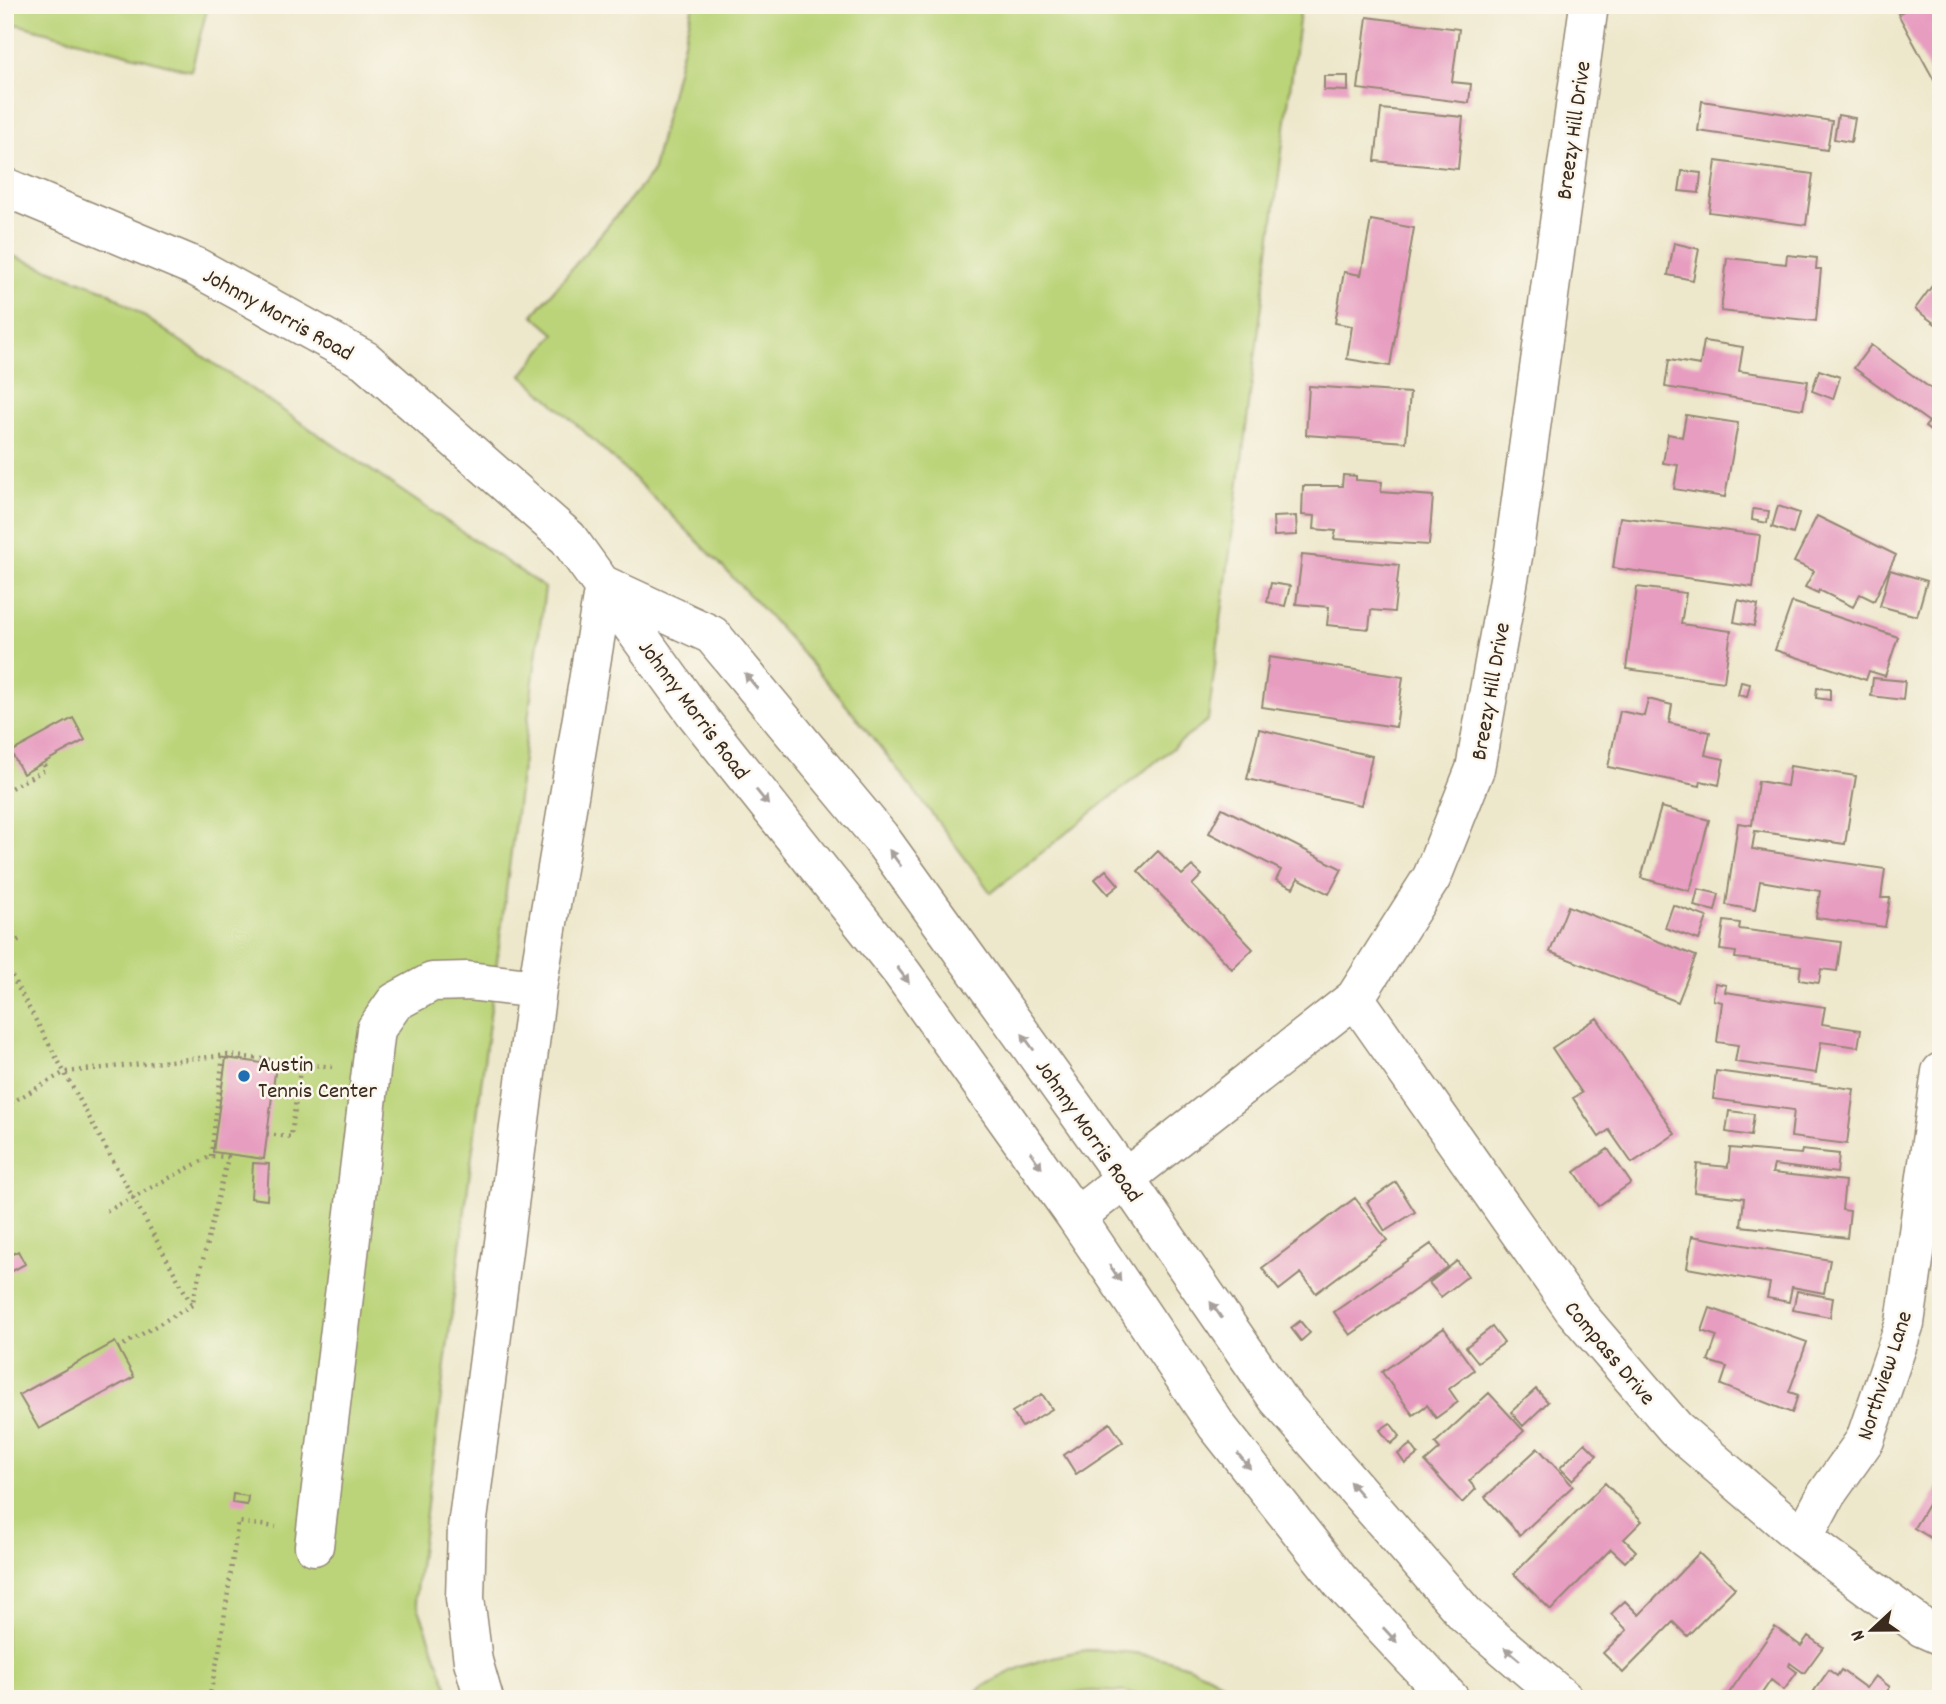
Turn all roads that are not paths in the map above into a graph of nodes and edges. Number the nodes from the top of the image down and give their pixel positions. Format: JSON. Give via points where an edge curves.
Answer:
{"nodes":[{"id":1,"x":1589,"y":5,"type":"edge"},
{"id":2,"x":5,"y":187,"type":"edge"},
{"id":3,"x":604,"y":585,"type":"junction"},
{"id":4,"x":537,"y":989,"type":"junction"},
{"id":5,"x":1354,"y":998,"type":"junction"},
{"id":6,"x":1941,"y":1072,"type":"edge"},
{"id":7,"x":1125,"y":1178,"type":"junction"},
{"id":8,"x":1076,"y":1217,"type":"junction"},
{"id":9,"x":1803,"y":1538,"type":"junction"},
{"id":10,"x":315,"y":1539,"type":"road end"},
{"id":11,"x":1941,"y":1636,"type":"edge"},
{"id":12,"x":484,"y":1699,"type":"edge"},
{"id":13,"x":1450,"y":1699,"type":"edge"},
{"id":14,"x":1564,"y":1699,"type":"edge"}],
"edges":[{"from":1,"to":5,"type":"street","name":"Breezy Hill Drive","via":[[1514,551],[1475,769],[1432,877]]},
{"from":2,"to":3,"type":"street","name":"Johnny Morris Road","via":[[196,267],[365,360],[568,538]]},
{"from":3,"to":4,"type":"street"},
{"from":7,"to":3,"type":"street","name":"Johnny Morris Road","one_way":true,"via":[[880,837],[712,635]]},
{"from":3,"to":8,"type":"street","name":"Johnny Morris Road","one_way":true,"via":[[695,713],[902,973]]},
{"from":4,"to":10,"type":"street","via":[[432,982],[395,1002],[376,1029]]},
{"from":4,"to":12,"type":"street","via":[[467,1527],[465,1598],[473,1661]]},
{"from":5,"to":7,"type":"street","name":"Breezy Hill Drive"},
{"from":5,"to":9,"type":"street","name":"Compass Drive","via":[[1574,1310],[1676,1429]]},
{"from":6,"to":9,"type":"street","name":"Northview Lane","via":[[1905,1323],[1865,1440],[1826,1495]]},
{"from":7,"to":8,"type":"street","name":"Breezy Hill Drive"},
{"from":14,"to":7,"type":"street","name":"Johnny Morris Road","one_way":true,"via":[[1466,1615],[1277,1398]]},
{"from":8,"to":13,"type":"street","name":"Johnny Morris Road","one_way":true,"via":[[1217,1426],[1340,1581]]},
{"from":9,"to":11,"type":"street","name":"Compass Drive","via":[[1923,1628]]}]}
